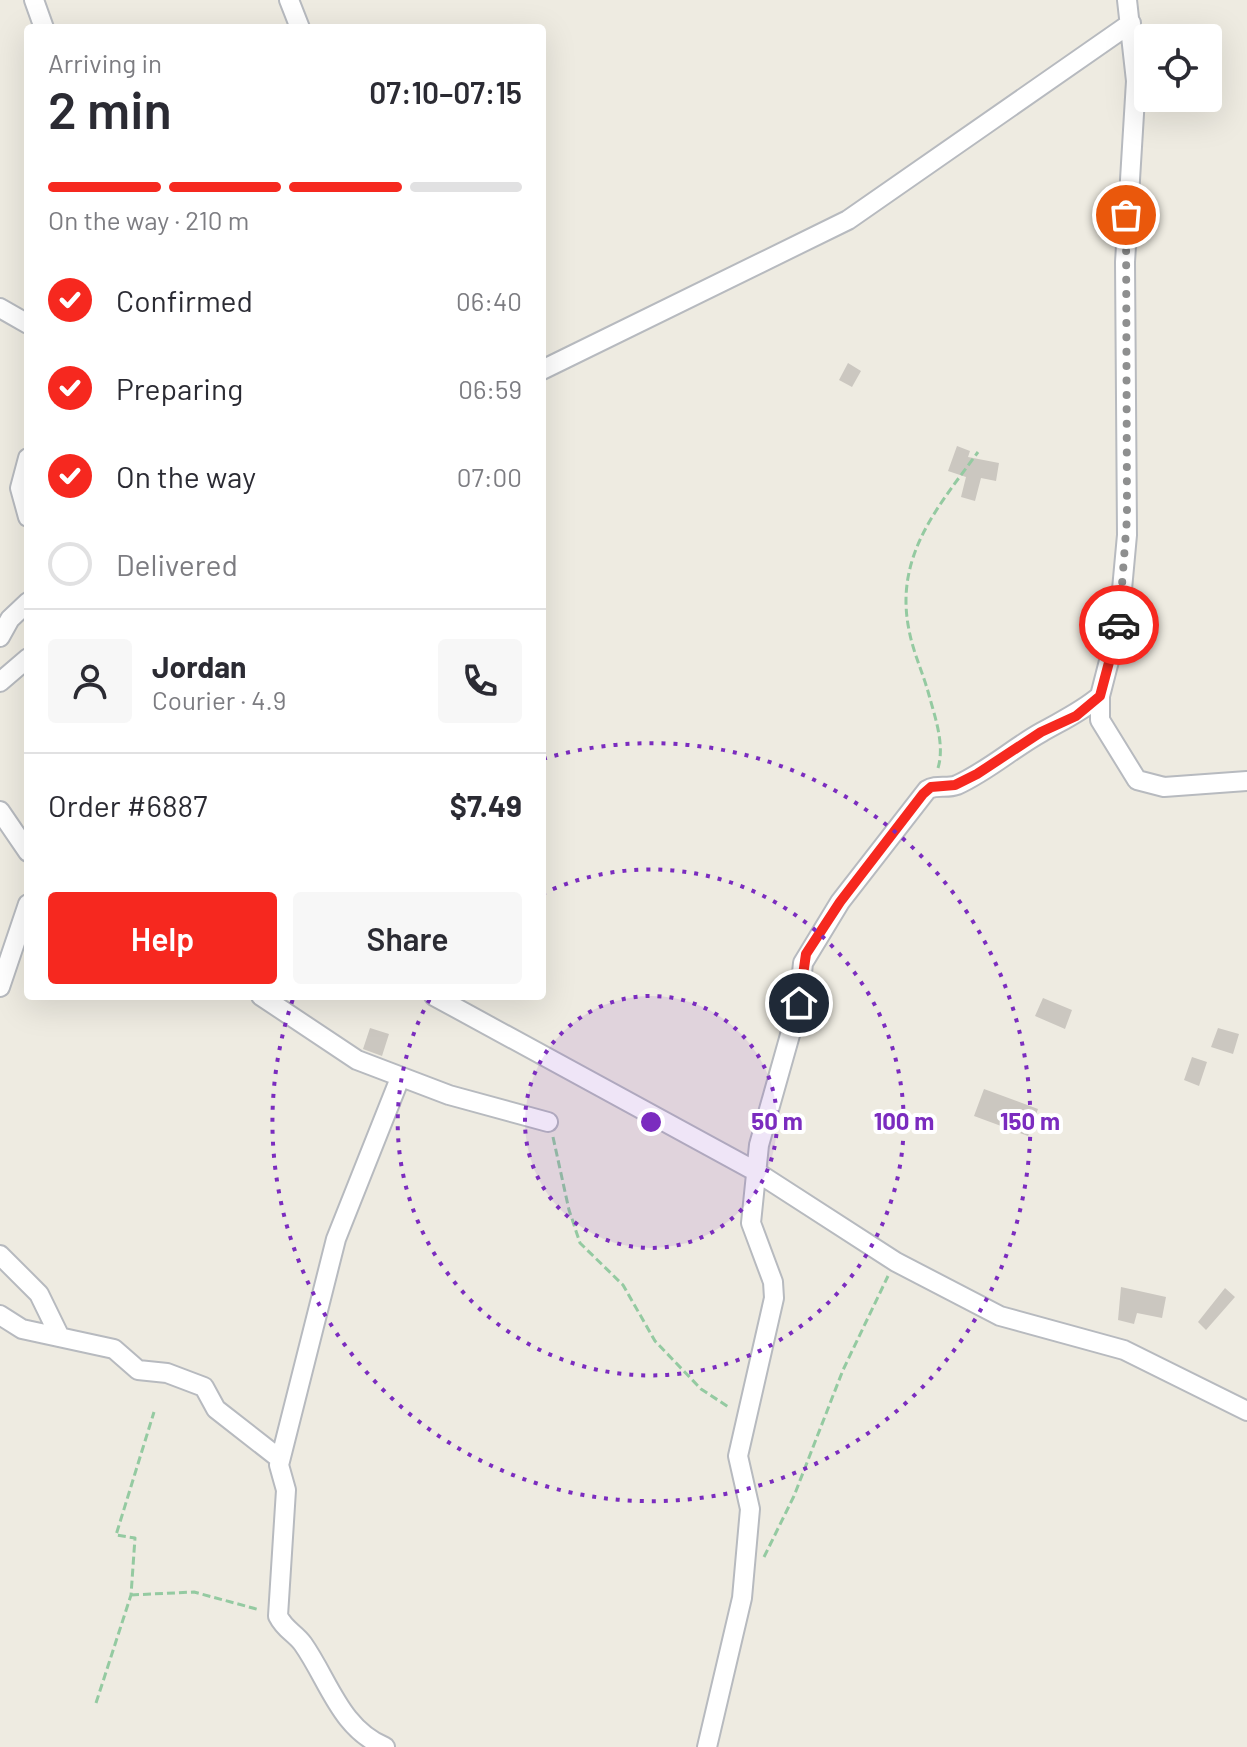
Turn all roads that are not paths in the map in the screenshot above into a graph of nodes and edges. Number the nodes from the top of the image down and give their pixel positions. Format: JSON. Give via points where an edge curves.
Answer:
{"nodes":[{"id":1,"x":34,"y":0,"type":"edge"},
{"id":2,"x":289,"y":0,"type":"edge"},
{"id":3,"x":1127,"y":0,"type":"edge"},
{"id":4,"x":1131,"y":23,"type":"junction"},
{"id":5,"x":43,"y":24,"type":"edge"},
{"id":6,"x":298,"y":24,"type":"edge"},
{"id":7,"x":0,"y":308,"type":"edge"},
{"id":8,"x":24,"y":322,"type":"edge"},
{"id":9,"x":546,"y":368,"type":"edge"},
{"id":10,"x":24,"y":473,"type":"edge"},
{"id":11,"x":24,"y":502,"type":"edge"},
{"id":12,"x":24,"y":606,"type":"edge"},
{"id":13,"x":0,"y":637,"type":"edge"},
{"id":14,"x":24,"y":661,"type":"edge"},
{"id":15,"x":0,"y":682,"type":"edge"},
{"id":16,"x":1100,"y":696,"type":"junction"},
{"id":17,"x":1247,"y":781,"type":"edge"},
{"id":18,"x":0,"y":811,"type":"edge"},
{"id":19,"x":24,"y":846,"type":"edge"},
{"id":20,"x":24,"y":916,"type":"edge"},
{"id":21,"x":0,"y":987,"type":"edge"},
{"id":22,"x":267,"y":1000,"type":"edge"},
{"id":23,"x":441,"y":1000,"type":"edge"},
{"id":24,"x":400,"y":1078,"type":"junction"},
{"id":25,"x":548,"y":1122,"type":"road end"},
{"id":26,"x":755,"y":1171,"type":"junction"},
{"id":27,"x":0,"y":1255,"type":"edge"},
{"id":28,"x":0,"y":1315,"type":"edge"},
{"id":29,"x":60,"y":1337,"type":"junction"},
{"id":30,"x":1247,"y":1411,"type":"edge"},
{"id":31,"x":280,"y":1459,"type":"junction"},
{"id":32,"x":385,"y":1747,"type":"edge"},
{"id":33,"x":707,"y":1747,"type":"edge"}],
"edges":[{"from":1,"to":5,"type":"street"},
{"from":2,"to":6,"type":"street"},
{"from":3,"to":4,"type":"street"},
{"from":4,"to":9,"type":"street","via":[[848,220]]},
{"from":4,"to":16,"type":"street","via":[[1136,81],[1125,247],[1127,535],[1115,647]]},
{"from":7,"to":8,"type":"street"},
{"from":10,"to":11,"type":"street"},
{"from":12,"to":13,"type":"street"},
{"from":14,"to":15,"type":"street"},
{"from":16,"to":17,"type":"street","via":[[1103,727],[1137,780],[1164,787]]},
{"from":16,"to":26,"type":"street","via":[[1076,716],[977,774],[955,785],[931,787],[840,902],[806,954],[799,1003]]},
{"from":18,"to":19,"type":"street"},
{"from":20,"to":21,"type":"street"},
{"from":22,"to":24,"type":"street","via":[[331,1044]]},
{"from":23,"to":26,"type":"street"},
{"from":24,"to":25,"type":"street"},
{"from":24,"to":31,"type":"street","via":[[336,1239]]},
{"from":26,"to":30,"type":"street","via":[[896,1262],[1000,1316],[1124,1350]]},
{"from":26,"to":33,"type":"street","via":[[752,1233],[773,1282],[774,1298],[738,1456],[750,1509],[742,1598]]},
{"from":27,"to":29,"type":"street","via":[[39,1294]]},
{"from":28,"to":29,"type":"street","via":[[22,1329]]},
{"from":29,"to":31,"type":"street","via":[[114,1349],[138,1370],[167,1373],[204,1387],[216,1409]]},
{"from":31,"to":32,"type":"street","via":[[286,1490],[278,1616],[286,1631],[300,1640],[338,1708],[360,1732]]}]}
